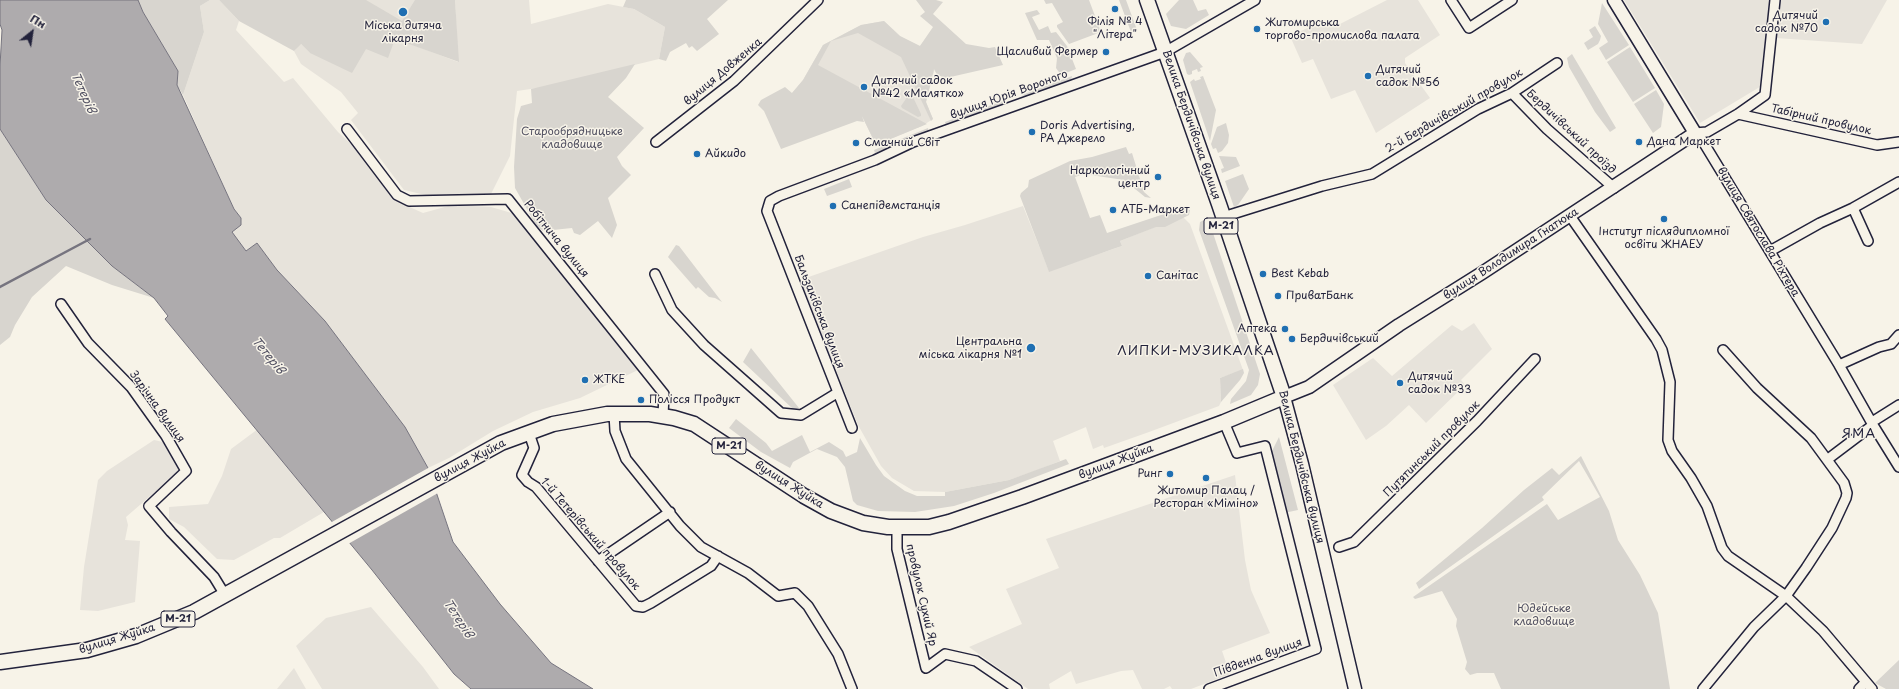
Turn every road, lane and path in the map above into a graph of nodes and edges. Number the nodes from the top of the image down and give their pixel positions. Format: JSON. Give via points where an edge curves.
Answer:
{"nodes":[{"id":1,"x":818,"y":0,"type":"edge"},
{"id":2,"x":1142,"y":0,"type":"edge"},
{"id":3,"x":1147,"y":0,"type":"edge"},
{"id":4,"x":1255,"y":0,"type":"edge"},
{"id":5,"x":1451,"y":0,"type":"edge"},
{"id":6,"x":1512,"y":0,"type":"edge"},
{"id":7,"x":1614,"y":0,"type":"edge"},
{"id":8,"x":1775,"y":0,"type":"edge"},
{"id":9,"x":1163,"y":53,"type":"junction"},
{"id":10,"x":1557,"y":63,"type":"dead end"},
{"id":11,"x":1512,"y":93,"type":"junction"},
{"id":12,"x":1738,"y":114,"type":"junction"},
{"id":13,"x":347,"y":129,"type":"dead end"},
{"id":14,"x":1696,"y":133,"type":"junction"},
{"id":15,"x":656,"y":142,"type":"dead end"},
{"id":16,"x":1899,"y":142,"type":"edge"},
{"id":17,"x":1899,"y":182,"type":"edge"},
{"id":18,"x":1614,"y":188,"type":"junction"},
{"id":19,"x":768,"y":205,"type":"joint"},
{"id":20,"x":1853,"y":208,"type":"junction"},
{"id":21,"x":1570,"y":216,"type":"junction"},
{"id":22,"x":1224,"y":217,"type":"junction"},
{"id":23,"x":1868,"y":241,"type":"dead end"},
{"id":24,"x":1770,"y":252,"type":"junction"},
{"id":25,"x":655,"y":274,"type":"dead end"},
{"id":26,"x":61,"y":304,"type":"dead end"},
{"id":27,"x":1899,"y":335,"type":"edge"},
{"id":28,"x":1723,"y":350,"type":"dead end"},
{"id":29,"x":1535,"y":359,"type":"dead end"},
{"id":30,"x":1839,"y":365,"type":"junction"},
{"id":31,"x":837,"y":393,"type":"junction"},
{"id":32,"x":1281,"y":399,"type":"junction"},
{"id":33,"x":1899,"y":405,"type":"edge"},
{"id":34,"x":614,"y":414,"type":"junction"},
{"id":35,"x":663,"y":416,"type":"junction"},
{"id":36,"x":1224,"y":422,"type":"junction"},
{"id":37,"x":1872,"y":424,"type":"junction"},
{"id":38,"x":852,"y":428,"type":"dead end"},
{"id":39,"x":528,"y":433,"type":"junction"},
{"id":40,"x":1828,"y":459,"type":"junction"},
{"id":41,"x":1899,"y":467,"type":"edge"},
{"id":42,"x":670,"y":512,"type":"junction"},
{"id":43,"x":897,"y":527,"type":"junction"},
{"id":44,"x":1339,"y":548,"type":"dead end"},
{"id":45,"x":718,"y":556,"type":"junction"},
{"id":46,"x":598,"y":560,"type":"junction"},
{"id":47,"x":225,"y":595,"type":"junction"},
{"id":48,"x":1786,"y":596,"type":"junction"},
{"id":49,"x":0,"y":662,"type":"edge"},
{"id":50,"x":1869,"y":685,"type":"edge"},
{"id":51,"x":852,"y":689,"type":"edge"},
{"id":52,"x":1017,"y":689,"type":"edge"},
{"id":53,"x":1209,"y":689,"type":"edge"},
{"id":54,"x":1349,"y":689,"type":"edge"},
{"id":55,"x":1355,"y":689,"type":"edge"},
{"id":56,"x":1703,"y":689,"type":"edge"},
{"id":57,"x":1859,"y":689,"type":"edge"}],
"edges":[{"from":1,"to":15,"type":"street","name":"вулиця Довженка","via":[[734,81]]},
{"from":2,"to":9,"type":"highway","name":"Велика Бердичівська вулиця","number":"М-21"},
{"from":3,"to":9,"type":"highway","name":"Велика Бердичівська вулиця","number":"М-21"},
{"from":4,"to":9,"type":"street","name":"вулиця Юрія Вороного"},
{"from":5,"to":6,"type":"street","via":[[1469,28]]},
{"from":7,"to":14,"type":"main road","name":"вулиця Святослава Ріхтера"},
{"from":8,"to":12,"type":"street","name":"вулиця Володимира Гнатюка","via":[[1765,95]]},
{"from":9,"to":19,"type":"street","name":"вулиця Юрія Вороного","via":[[913,142],[875,160],[779,196]]},
{"from":9,"to":22,"type":"highway","name":"Велика Бердичівська вулиця","number":"М-21"},
{"from":9,"to":32,"type":"highway","name":"Велика Бердичівська вулиця","number":"М-21"},
{"from":10,"to":11,"type":"street","name":"2-й Бердичівський провулок"},
{"from":11,"to":18,"type":"street","name":"Бердичівський проїзд","via":[[1547,129]]},
{"from":11,"to":22,"type":"street","name":"2-й Бердичівський провулок","via":[[1478,109],[1372,174],[1322,186]]},
{"from":12,"to":14,"type":"street","name":"вулиця Володимира Гнатюка","via":[[1707,132]]},
{"from":12,"to":16,"type":"street","name":"Табірний провулок","via":[[1877,145]]},
{"from":13,"to":35,"type":"street","name":"Робітнича вулиця","via":[[397,195],[409,201],[508,199],[664,394]]},
{"from":14,"to":18,"type":"main road","name":"вулиця Володимира Гнатюка"},
{"from":14,"to":24,"type":"street","name":"вулиця Святослава Ріхтера"},
{"from":17,"to":20,"type":"street"},
{"from":18,"to":21,"type":"main road","name":"вулиця Володимира Гнатюка"},
{"from":19,"to":31,"type":"street","name":"Бальзаківська вулиця","via":[[767,210]]},
{"from":20,"to":23,"type":"street"},
{"from":20,"to":24,"type":"street","via":[[1820,222]]},
{"from":21,"to":32,"type":"main road","name":"вулиця Володимира Гнатюка","via":[[1309,386]]},
{"from":21,"to":48,"type":"street","via":[[1662,350],[1670,382],[1668,440],[1672,451],[1707,506],[1722,548],[1728,556]]},
{"from":22,"to":32,"type":"highway","name":"Велика Бердичівська вулиця","number":"М-21"},
{"from":24,"to":30,"type":"street","name":"вулиця Святослава Ріхтера"},
{"from":25,"to":31,"type":"street","via":[[672,310],[704,345],[781,413],[801,415]]},
{"from":26,"to":47,"type":"street","name":"Зарічна вулиця","via":[[88,343],[131,387],[166,436],[186,471],[149,506],[214,577]]},
{"from":27,"to":30,"type":"street","via":[[1891,344]]},
{"from":28,"to":40,"type":"street","via":[[1757,388],[1811,438]]},
{"from":29,"to":44,"type":"street","name":"Путятинський провулок","via":[[1477,421],[1354,542]]},
{"from":30,"to":37,"type":"street","name":"вулиця Святослава Ріхтера"},
{"from":31,"to":38,"type":"street","name":"Бальзаківська вулиця"},
{"from":32,"to":36,"type":"highway","name":"вулиця Жуйка","number":"М-21"},
{"from":32,"to":54,"type":"main road","name":"Велика Бердичівська вулиця"},
{"from":32,"to":55,"type":"main road","name":"Велика Бердичівська вулиця","via":[[1302,464]]},
{"from":33,"to":37,"type":"street"},
{"from":34,"to":35,"type":"highway","name":"вулиця Жуйка","number":"М-21"},
{"from":34,"to":39,"type":"highway","name":"вулиця Жуйка","number":"М-21","via":[[553,424]]},
{"from":34,"to":42,"type":"street","via":[[615,431],[626,459]]},
{"from":35,"to":43,"type":"highway","name":"вулиця Жуйка","number":"М-21","via":[[694,424],[831,511],[863,523]]},
{"from":36,"to":43,"type":"highway","name":"вулиця Жуйка","number":"М-21","via":[[949,522],[929,527]]},
{"from":36,"to":53,"type":"street","name":"Південна вулиця","via":[[1237,453],[1264,446],[1316,649]]},
{"from":37,"to":40,"type":"street"},
{"from":37,"to":41,"type":"street","name":"вулиця Святослава Ріхтера"},
{"from":39,"to":46,"type":"street","name":"1-й Тетерівський провулок","via":[[534,448],[522,475],[536,487]]},
{"from":39,"to":47,"type":"highway","name":"вулиця Жуйка","number":"М-21","via":[[501,443]]},
{"from":40,"to":48,"type":"street","via":[[1844,483],[1846,498],[1832,528]]},
{"from":42,"to":45,"type":"street","via":[[701,547]]},
{"from":42,"to":46,"type":"street"},
{"from":43,"to":52,"type":"street","name":"провулок Сухий Яр","via":[[897,550],[926,668],[945,654],[976,661]]},
{"from":45,"to":46,"type":"street","name":"1-й Тетерівський провулок","via":[[711,566],[643,607],[636,606]]},
{"from":45,"to":51,"type":"street","via":[[748,573],[778,596],[795,593],[808,606],[838,654]]},
{"from":47,"to":49,"type":"highway","name":"вулиця Жуйка","number":"М-21","via":[[194,612],[136,636],[87,650]]},
{"from":48,"to":50,"type":"street","via":[[1824,631]]},
{"from":48,"to":56,"type":"street","via":[[1754,627]]},
{"from":50,"to":57,"type":"street"}]}
